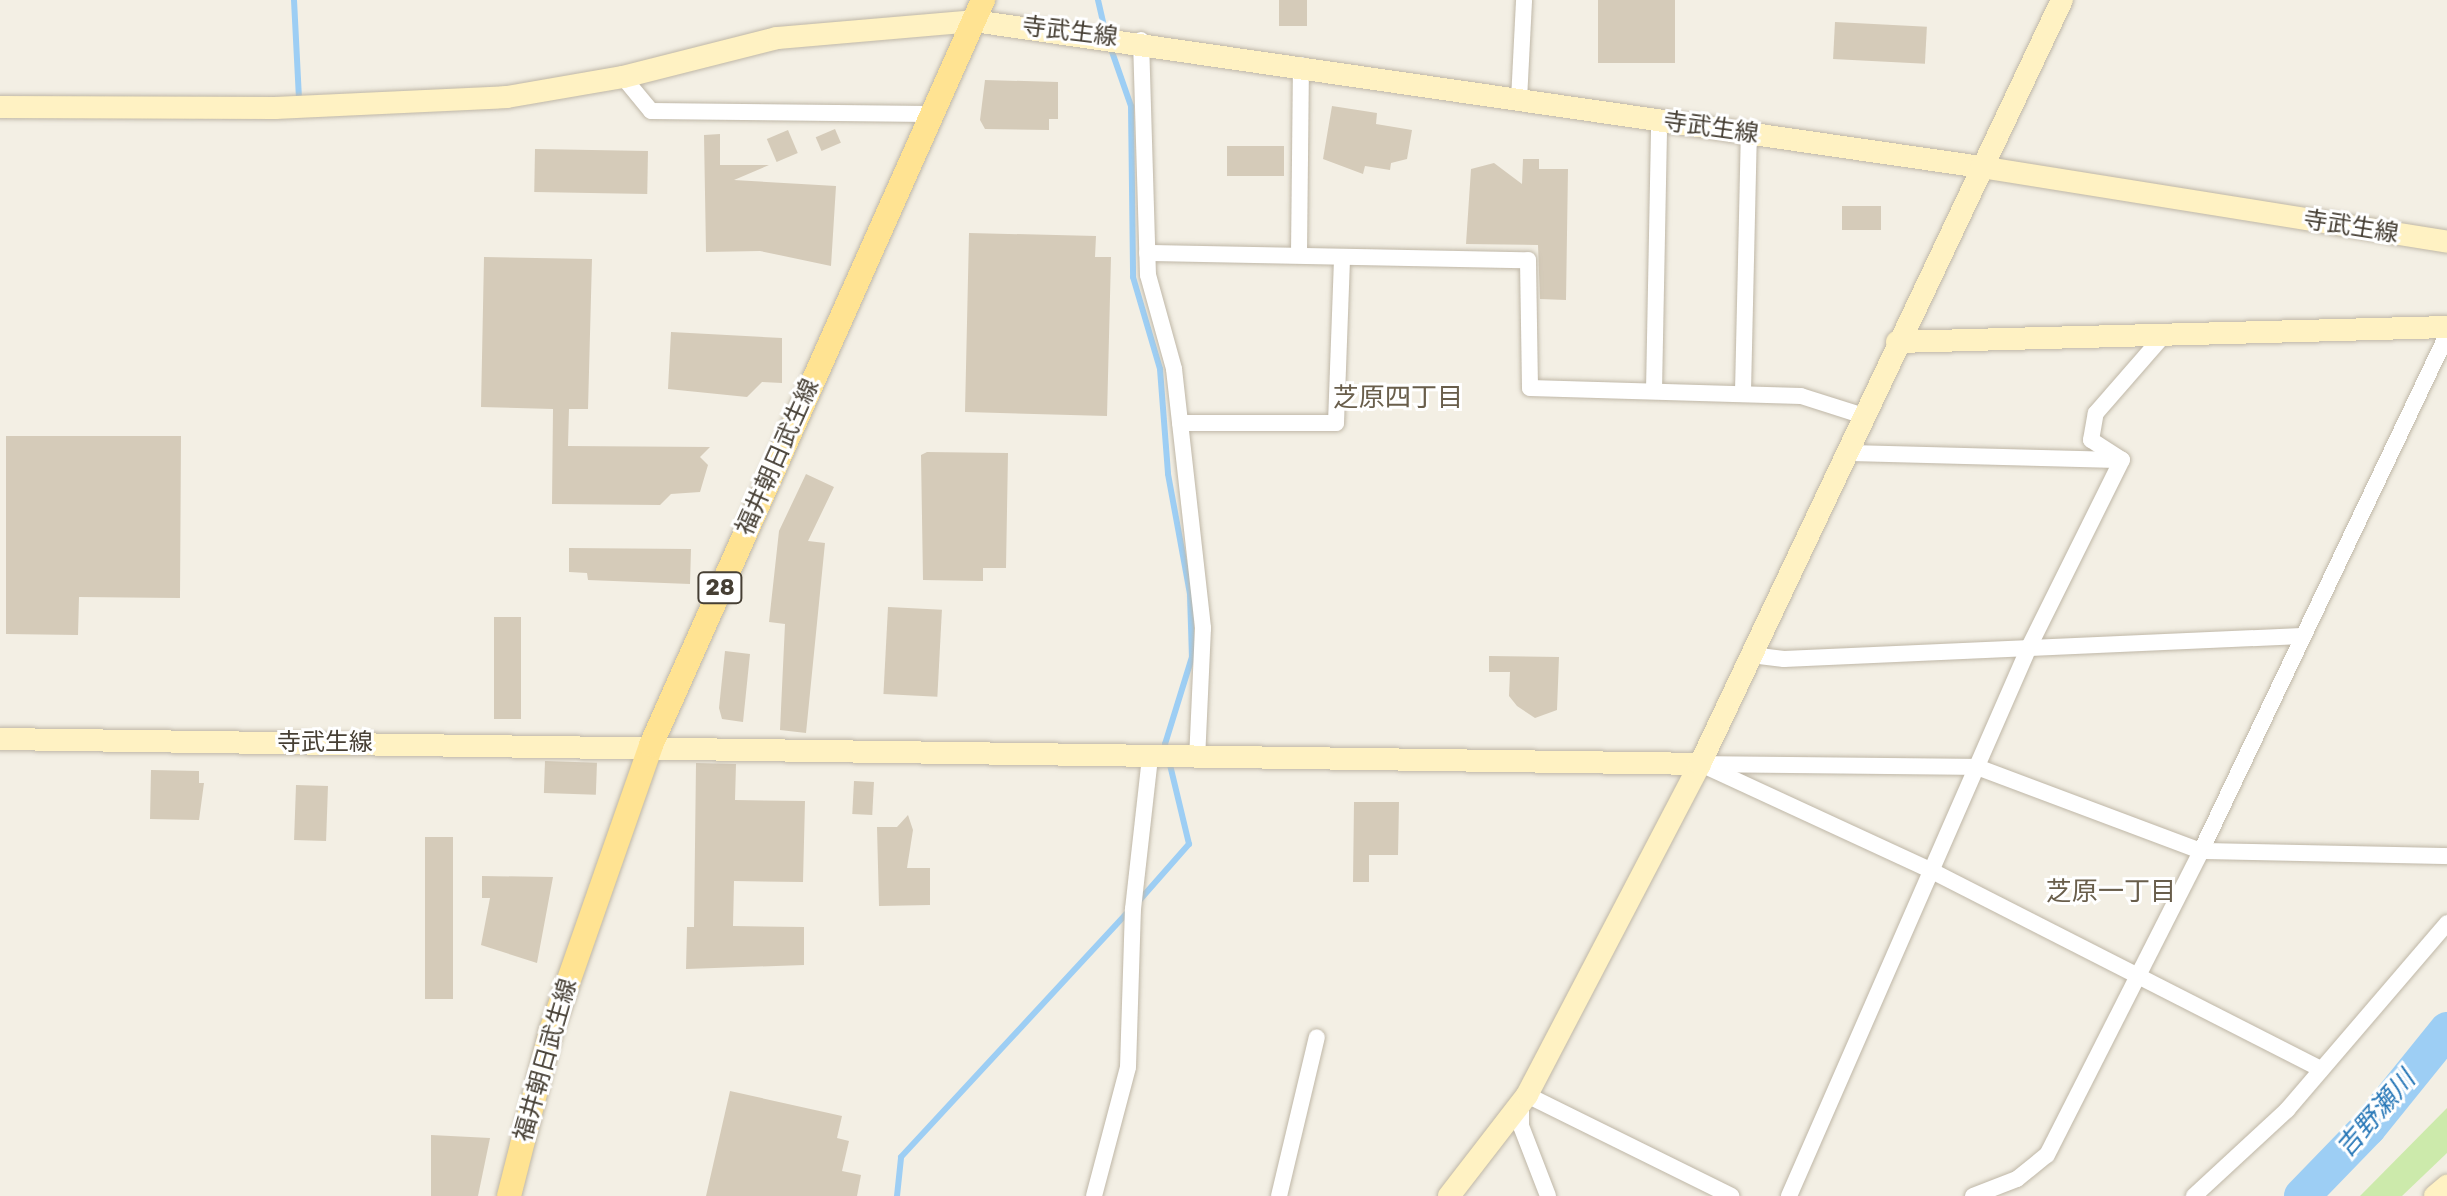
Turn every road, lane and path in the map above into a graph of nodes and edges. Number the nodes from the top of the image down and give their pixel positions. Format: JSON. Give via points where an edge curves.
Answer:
{"nodes":[{"id":1,"x":1524,"y":0,"type":"edge"},
{"id":2,"x":2062,"y":0,"type":"edge"},
{"id":3,"x":978,"y":10,"type":"edge"},
{"id":4,"x":1141,"y":40,"type":"junction"},
{"id":5,"x":1301,"y":65,"type":"junction"},
{"id":6,"x":623,"y":77,"type":"junction"},
{"id":7,"x":1519,"y":100,"type":"junction"},
{"id":8,"x":0,"y":107,"type":"edge"},
{"id":9,"x":929,"y":114,"type":"junction"},
{"id":10,"x":1659,"y":120,"type":"junction"},
{"id":11,"x":1749,"y":133,"type":"junction"},
{"id":12,"x":1981,"y":167,"type":"junction"},
{"id":13,"x":2447,"y":242,"type":"edge"},
{"id":14,"x":1147,"y":253,"type":"junction"},
{"id":15,"x":1299,"y":254,"type":"junction"},
{"id":16,"x":1342,"y":257,"type":"junction"},
{"id":17,"x":2447,"y":327,"type":"edge"},
{"id":18,"x":2164,"y":335,"type":"junction"},
{"id":19,"x":2447,"y":335,"type":"edge"},
{"id":20,"x":1897,"y":342,"type":"junction"},
{"id":21,"x":1654,"y":391,"type":"junction"},
{"id":22,"x":1743,"y":392,"type":"junction"},
{"id":23,"x":1867,"y":417,"type":"junction"},
{"id":24,"x":1180,"y":423,"type":"junction"},
{"id":25,"x":1849,"y":453,"type":"junction"},
{"id":26,"x":2122,"y":460,"type":"junction"},
{"id":27,"x":2301,"y":636,"type":"junction"},
{"id":28,"x":2030,"y":645,"type":"junction"},
{"id":29,"x":1751,"y":655,"type":"junction"},
{"id":30,"x":0,"y":739,"type":"edge"},
{"id":31,"x":651,"y":745,"type":"junction"},
{"id":32,"x":1150,"y":758,"type":"junction"},
{"id":33,"x":1197,"y":759,"type":"junction"},
{"id":34,"x":1700,"y":764,"type":"junction"},
{"id":35,"x":1977,"y":767,"type":"junction"},
{"id":36,"x":2201,"y":851,"type":"junction"},
{"id":37,"x":2447,"y":856,"type":"edge"},
{"id":38,"x":1930,"y":870,"type":"junction"},
{"id":39,"x":2447,"y":923,"type":"edge"},
{"id":40,"x":2138,"y":974,"type":"junction"},
{"id":41,"x":1317,"y":1037,"type":"dead end"},
{"id":42,"x":2321,"y":1069,"type":"junction"},
{"id":43,"x":1524,"y":1099,"type":"junction"},
{"id":44,"x":2447,"y":1186,"type":"edge"},
{"id":45,"x":509,"y":1196,"type":"edge"},
{"id":46,"x":1094,"y":1196,"type":"edge"},
{"id":47,"x":1279,"y":1196,"type":"edge"},
{"id":48,"x":1449,"y":1196,"type":"edge"},
{"id":49,"x":1548,"y":1196,"type":"edge"},
{"id":50,"x":1731,"y":1196,"type":"edge"},
{"id":51,"x":1789,"y":1196,"type":"edge"},
{"id":52,"x":1973,"y":1196,"type":"edge"},
{"id":53,"x":2194,"y":1196,"type":"edge"},
{"id":54,"x":2435,"y":1196,"type":"edge"}],
"edges":[{"from":1,"to":7,"type":"street"},
{"from":2,"to":12,"type":"street"},
{"from":3,"to":4,"type":"street","name":"寺武生線"},
{"from":3,"to":6,"type":"street","name":"寺武生線","via":[[777,38]]},
{"from":3,"to":9,"type":"main road","name":"福井朝日武生線","number":"28"},
{"from":4,"to":5,"type":"street","name":"寺武生線"},
{"from":4,"to":14,"type":"street"},
{"from":5,"to":7,"type":"street","name":"寺武生線"},
{"from":5,"to":15,"type":"street"},
{"from":6,"to":8,"type":"street","name":"寺武生線","via":[[507,97],[395,104]]},
{"from":6,"to":9,"type":"street","via":[[651,111]]},
{"from":7,"to":10,"type":"street","name":"寺武生線"},
{"from":9,"to":31,"type":"main road","name":"福井朝日武生線","number":"28"},
{"from":10,"to":11,"type":"street","name":"寺武生線"},
{"from":10,"to":21,"type":"street"},
{"from":11,"to":12,"type":"street","name":"寺武生線"},
{"from":11,"to":22,"type":"street"},
{"from":12,"to":13,"type":"street","name":"寺武生線"},
{"from":12,"to":20,"type":"street"},
{"from":14,"to":15,"type":"street"},
{"from":14,"to":24,"type":"street"},
{"from":15,"to":16,"type":"street"},
{"from":16,"to":21,"type":"street","via":[[1528,260],[1530,388]]},
{"from":16,"to":24,"type":"street","via":[[1336,423]]},
{"from":17,"to":18,"type":"street"},
{"from":18,"to":20,"type":"street"},
{"from":18,"to":26,"type":"street","via":[[2096,413],[2091,440]]},
{"from":19,"to":27,"type":"street"},
{"from":20,"to":23,"type":"street"},
{"from":21,"to":22,"type":"street"},
{"from":22,"to":23,"type":"street","via":[[1801,396]]},
{"from":23,"to":25,"type":"street"},
{"from":24,"to":33,"type":"street","via":[[1181,474],[1203,628]]},
{"from":25,"to":26,"type":"street"},
{"from":25,"to":29,"type":"street"},
{"from":26,"to":28,"type":"street"},
{"from":27,"to":28,"type":"street"},
{"from":27,"to":36,"type":"street"},
{"from":28,"to":29,"type":"street","via":[[1784,659]]},
{"from":28,"to":35,"type":"street"},
{"from":29,"to":34,"type":"street"},
{"from":30,"to":31,"type":"street","name":"寺武生線"},
{"from":31,"to":32,"type":"street","name":"寺武生線"},
{"from":31,"to":45,"type":"main road","name":"福井朝日武生線","number":"28","via":[[551,1031]]},
{"from":32,"to":33,"type":"street","name":"寺武生線"},
{"from":32,"to":46,"type":"street","via":[[1133,909],[1128,1067]]},
{"from":33,"to":34,"type":"street","name":"寺武生線"},
{"from":34,"to":35,"type":"street"},
{"from":34,"to":38,"type":"street"},
{"from":34,"to":43,"type":"street"},
{"from":35,"to":36,"type":"street"},
{"from":35,"to":38,"type":"street"},
{"from":36,"to":37,"type":"street"},
{"from":36,"to":40,"type":"street"},
{"from":38,"to":40,"type":"street"},
{"from":38,"to":51,"type":"street"},
{"from":39,"to":42,"type":"street"},
{"from":40,"to":42,"type":"street"},
{"from":40,"to":52,"type":"street","via":[[2047,1155],[2017,1179]]},
{"from":41,"to":47,"type":"street"},
{"from":42,"to":53,"type":"street","via":[[2287,1110]]},
{"from":43,"to":48,"type":"street"},
{"from":43,"to":49,"type":"street","via":[[1521,1126]]},
{"from":43,"to":50,"type":"street"},
{"from":44,"to":54,"type":"street"}]}
